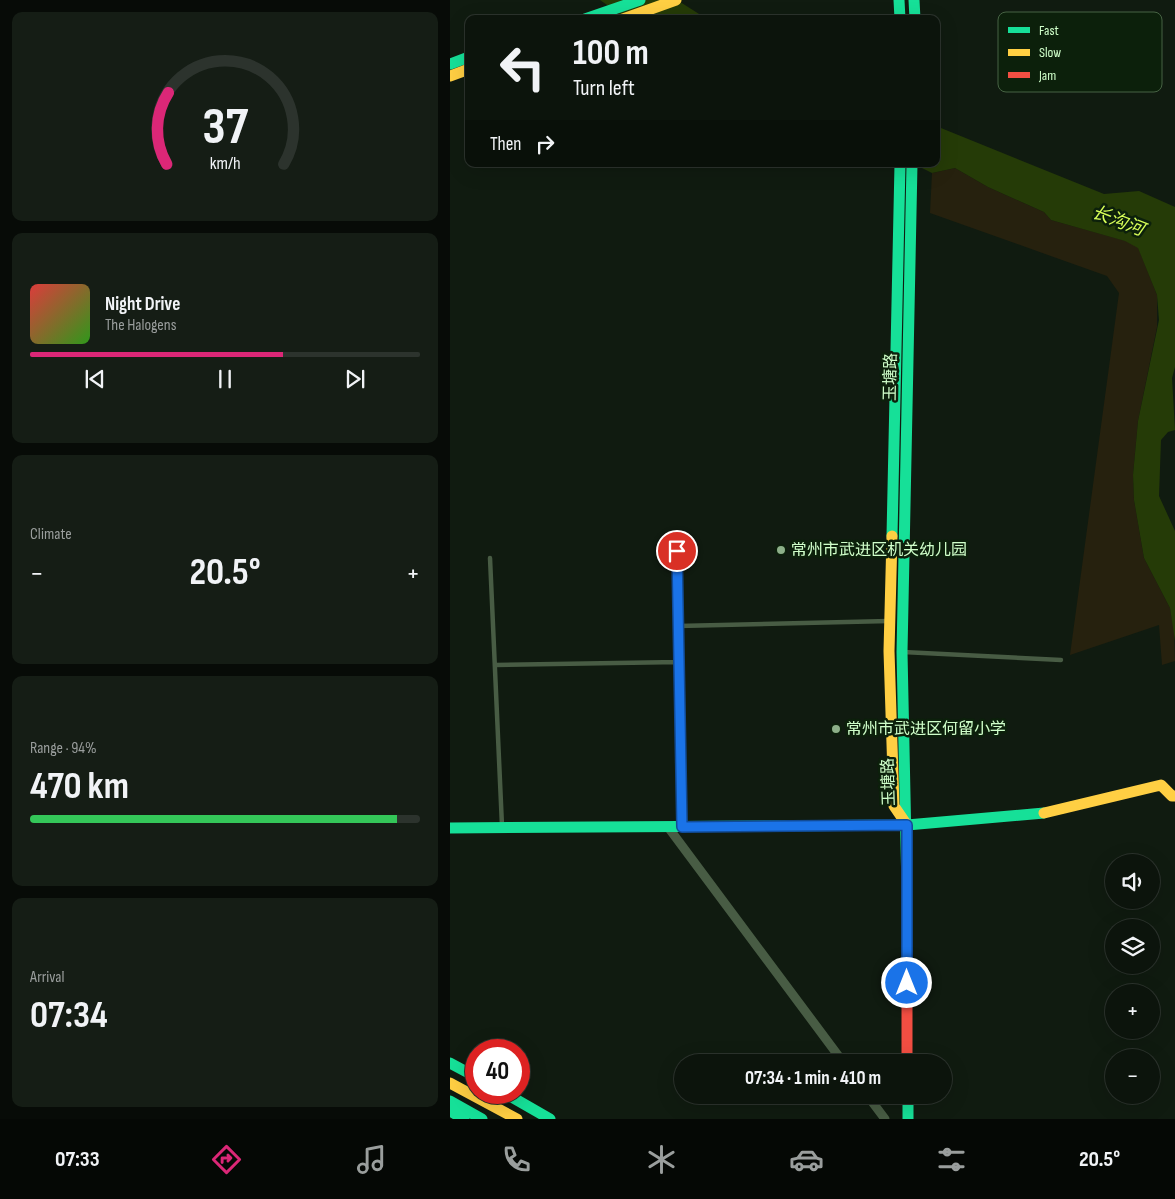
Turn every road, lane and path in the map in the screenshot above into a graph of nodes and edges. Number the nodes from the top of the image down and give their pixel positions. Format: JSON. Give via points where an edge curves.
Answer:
{"nodes":[{"id":1,"x":640,"y":0,"type":"edge"},
{"id":2,"x":676,"y":0,"type":"edge"},
{"id":3,"x":899,"y":0,"type":"edge"},
{"id":4,"x":914,"y":0,"type":"edge"},
{"id":5,"x":597,"y":15,"type":"edge"},
{"id":6,"x":634,"y":15,"type":"edge"},
{"id":7,"x":900,"y":15,"type":"edge"},
{"id":8,"x":915,"y":15,"type":"edge"},
{"id":9,"x":465,"y":59,"type":"edge"},
{"id":10,"x":450,"y":64,"type":"edge"},
{"id":11,"x":465,"y":70,"type":"edge"},
{"id":12,"x":450,"y":76,"type":"edge"},
{"id":13,"x":900,"y":167,"type":"edge"},
{"id":14,"x":912,"y":167,"type":"edge"},
{"id":15,"x":677,"y":533,"type":"dead end"},
{"id":16,"x":490,"y":558,"type":"dead end"},
{"id":17,"x":903,"y":620,"type":"junction"},
{"id":18,"x":890,"y":621,"type":"junction"},
{"id":19,"x":678,"y":626,"type":"junction"},
{"id":20,"x":889,"y":651,"type":"junction"},
{"id":21,"x":902,"y":652,"type":"junction"},
{"id":22,"x":1062,"y":660,"type":"dead end"},
{"id":23,"x":679,"y":662,"type":"junction"},
{"id":24,"x":494,"y":665,"type":"junction"},
{"id":25,"x":1174,"y":793,"type":"edge"},
{"id":26,"x":907,"y":825,"type":"junction"},
{"id":27,"x":502,"y":827,"type":"junction"},
{"id":28,"x":668,"y":827,"type":"junction"},
{"id":29,"x":682,"y":827,"type":"junction"},
{"id":30,"x":450,"y":828,"type":"edge"},
{"id":31,"x":837,"y":1054,"type":"edge"},
{"id":32,"x":908,"y":1054,"type":"edge"},
{"id":33,"x":450,"y":1062,"type":"edge"},
{"id":34,"x":465,"y":1071,"type":"edge"},
{"id":35,"x":450,"y":1083,"type":"edge"},
{"id":36,"x":450,"y":1101,"type":"edge"},
{"id":37,"x":524,"y":1104,"type":"edge"},
{"id":38,"x":873,"y":1104,"type":"edge"},
{"id":39,"x":908,"y":1104,"type":"edge"},
{"id":40,"x":450,"y":1111,"type":"edge"},
{"id":41,"x":464,"y":1119,"type":"edge"},
{"id":42,"x":482,"y":1119,"type":"edge"},
{"id":43,"x":517,"y":1119,"type":"edge"},
{"id":44,"x":550,"y":1119,"type":"edge"},
{"id":45,"x":884,"y":1119,"type":"edge"},
{"id":46,"x":908,"y":1119,"type":"edge"}],
"edges":[{"from":1,"to":5,"type":"main road"},
{"from":2,"to":6,"type":"main road"},
{"from":3,"to":7,"type":"main road"},
{"from":4,"to":8,"type":"main road"},
{"from":9,"to":10,"type":"main road"},
{"from":11,"to":12,"type":"main road"},
{"from":13,"to":18,"type":"main road","name":"玉塘路"},
{"from":14,"to":17,"type":"main road","name":"玉塘路"},
{"from":15,"to":19,"type":"lane"},
{"from":16,"to":24,"type":"lane"},
{"from":17,"to":18,"type":"lane"},
{"from":17,"to":21,"type":"main road","name":"玉塘路"},
{"from":18,"to":19,"type":"lane"},
{"from":18,"to":20,"type":"main road","name":"玉塘路"},
{"from":19,"to":23,"type":"lane"},
{"from":20,"to":21,"type":"lane"},
{"from":20,"to":26,"type":"main road","name":"玉塘路","via":[[894,806]]},
{"from":21,"to":22,"type":"lane"},
{"from":21,"to":26,"type":"main road","name":"玉塘路"},
{"from":23,"to":24,"type":"lane"},
{"from":23,"to":29,"type":"lane"},
{"from":24,"to":27,"type":"lane"},
{"from":25,"to":26,"type":"main road","via":[[1161,785],[1033,816]]},
{"from":26,"to":29,"type":"main road"},
{"from":26,"to":32,"type":"main road"},
{"from":27,"to":28,"type":"main road"},
{"from":27,"to":30,"type":"main road"},
{"from":28,"to":29,"type":"main road"},
{"from":28,"to":31,"type":"street"},
{"from":33,"to":34,"type":"main road"},
{"from":35,"to":43,"type":"main road"},
{"from":36,"to":42,"type":"main road"},
{"from":37,"to":44,"type":"main road"},
{"from":38,"to":45,"type":"street"},
{"from":39,"to":46,"type":"main road"},
{"from":40,"to":41,"type":"main road"}]}
